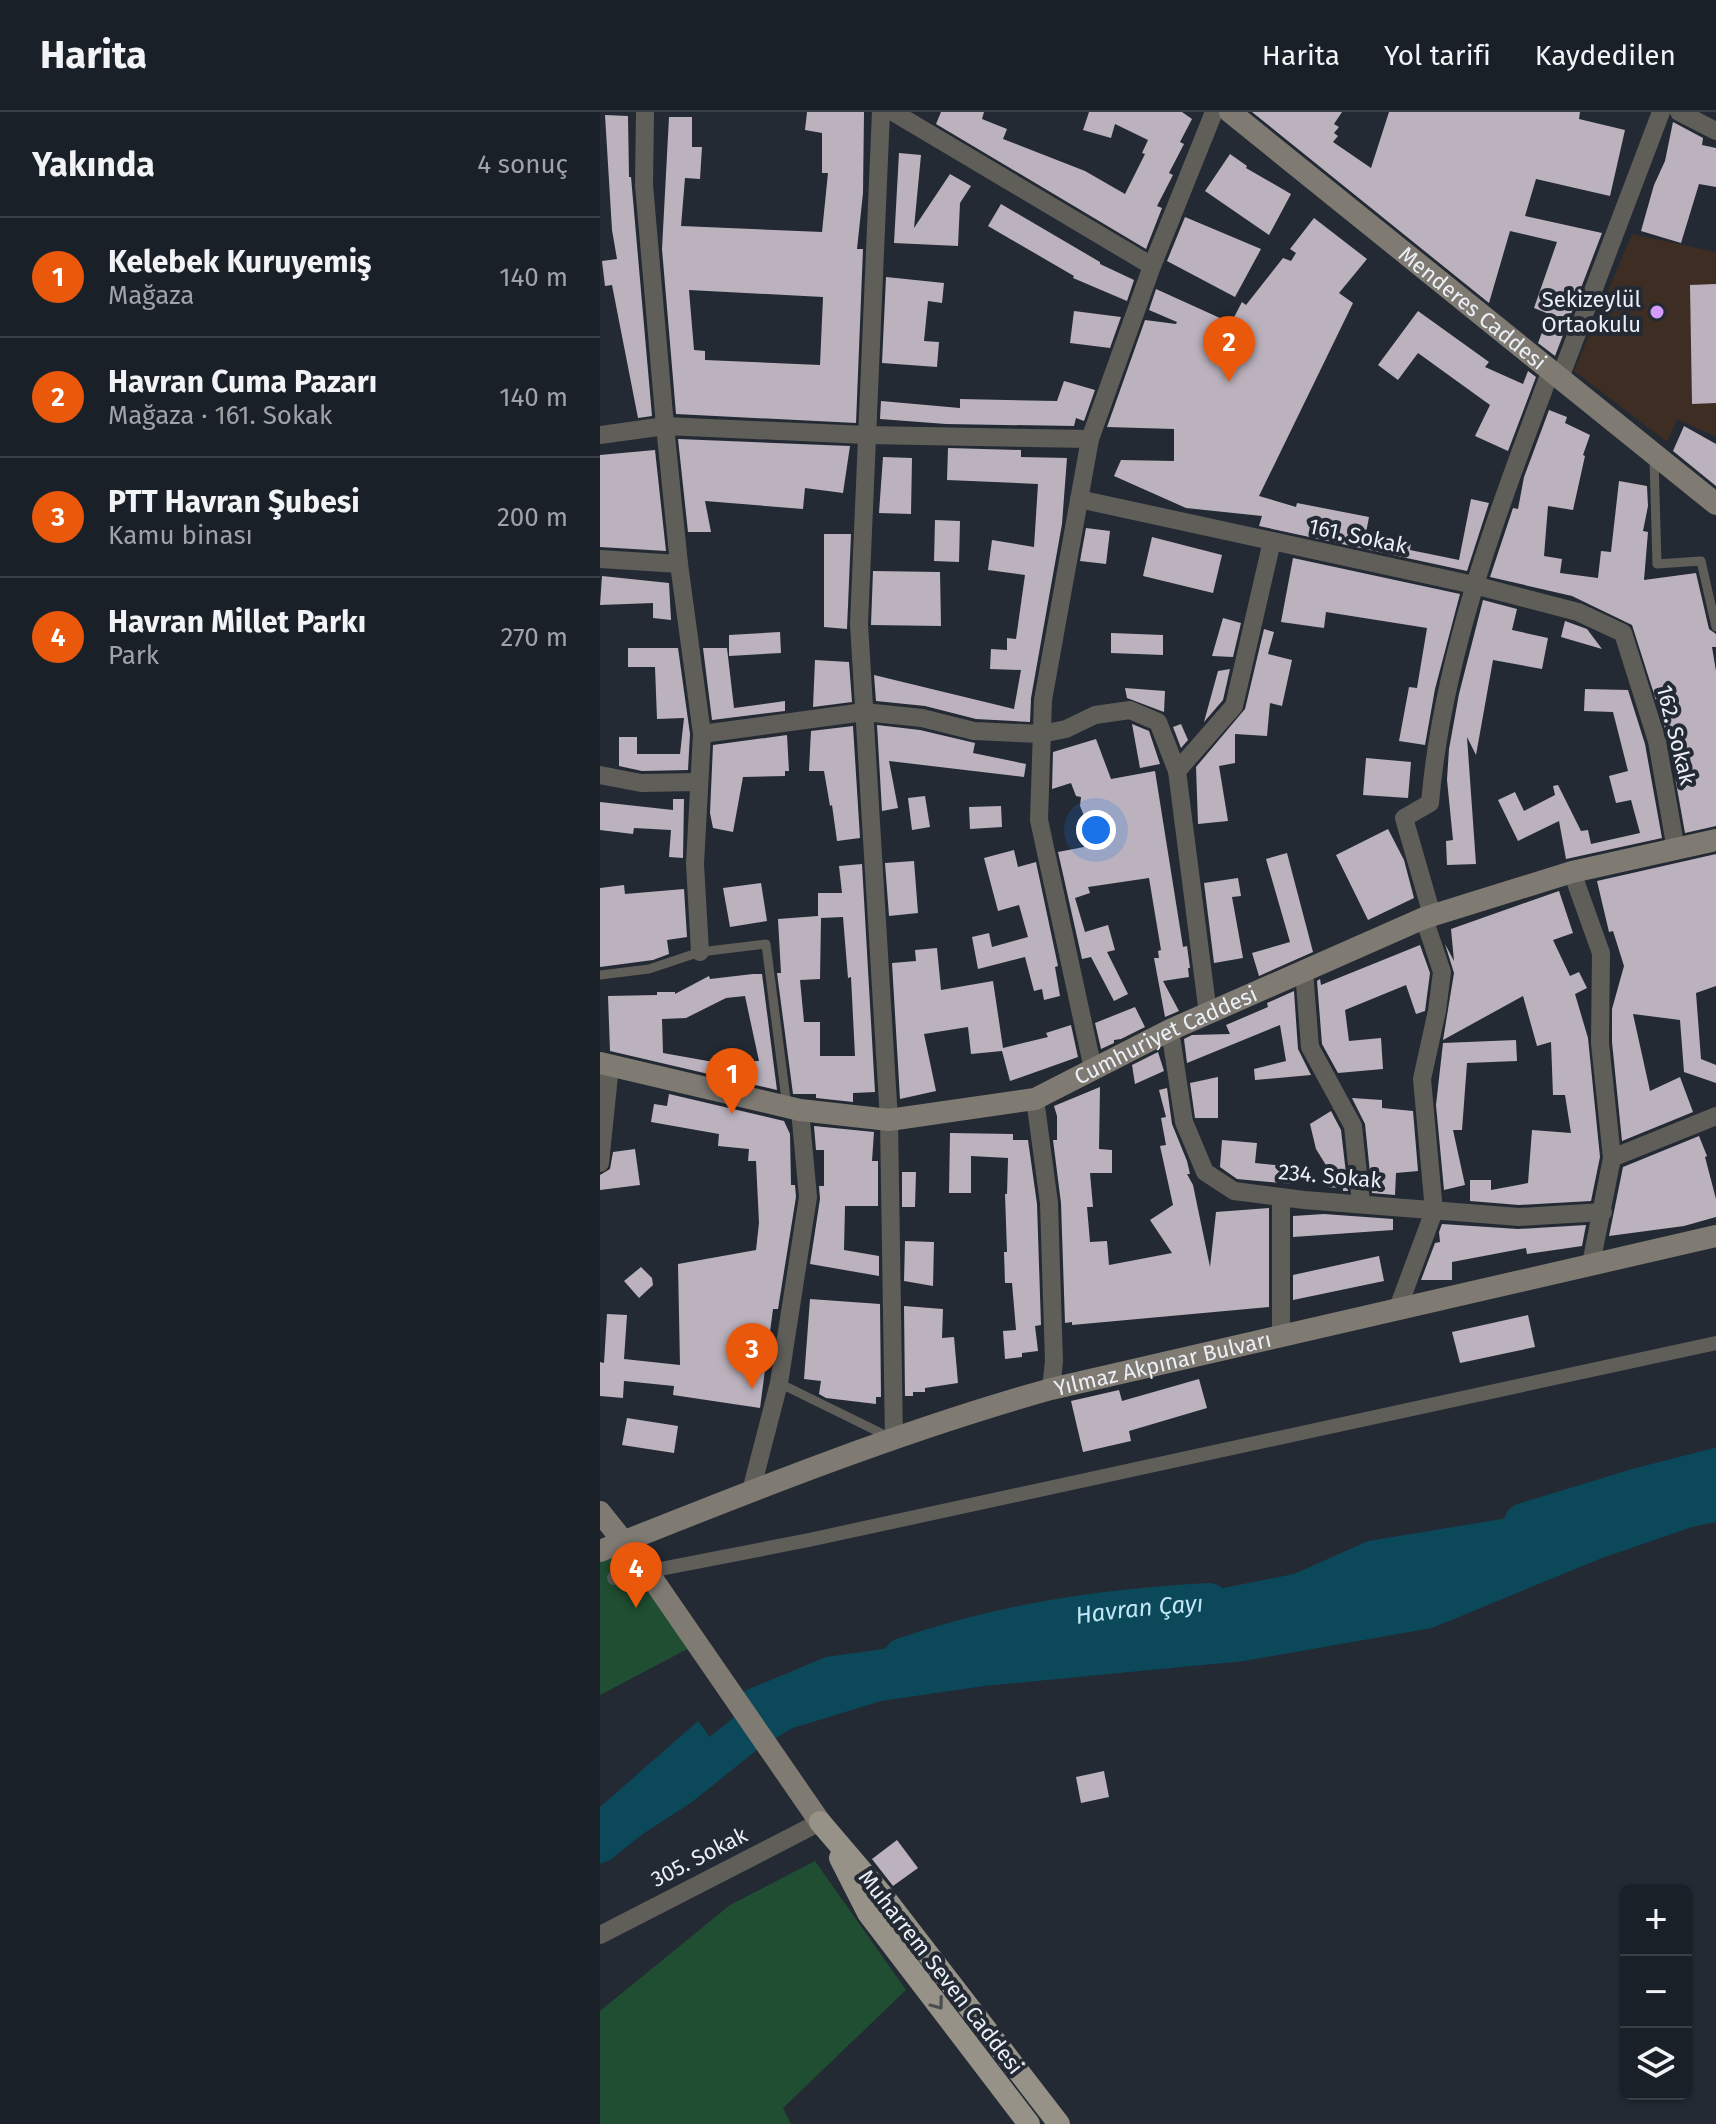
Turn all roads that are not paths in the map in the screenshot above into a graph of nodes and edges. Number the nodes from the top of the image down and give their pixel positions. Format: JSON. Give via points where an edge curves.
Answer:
{"nodes":[{"id":1,"x":645,"y":112,"type":"edge"},
{"id":2,"x":881,"y":112,"type":"edge"},
{"id":3,"x":893,"y":112,"type":"edge"},
{"id":4,"x":1214,"y":112,"type":"edge"},
{"id":5,"x":1230,"y":112,"type":"edge"},
{"id":6,"x":1661,"y":112,"type":"edge"},
{"id":7,"x":1679,"y":112,"type":"edge"},
{"id":8,"x":1716,"y":131,"type":"edge"},
{"id":9,"x":1152,"y":266,"type":"junction"},
{"id":10,"x":1556,"y":374,"type":"junction"},
{"id":11,"x":665,"y":426,"type":"junction"},
{"id":12,"x":600,"y":435,"type":"edge"},
{"id":13,"x":866,"y":435,"type":"junction"},
{"id":14,"x":1090,"y":439,"type":"junction"},
{"id":15,"x":1654,"y":454,"type":"junction"},
{"id":16,"x":1079,"y":499,"type":"junction"},
{"id":17,"x":1716,"y":504,"type":"edge"},
{"id":18,"x":1272,"y":541,"type":"junction"},
{"id":19,"x":600,"y":559,"type":"edge"},
{"id":20,"x":679,"y":564,"type":"junction"},
{"id":21,"x":1474,"y":585,"type":"junction"},
{"id":22,"x":1716,"y":627,"type":"edge"},
{"id":23,"x":1623,"y":633,"type":"joint"},
{"id":24,"x":864,"y":712,"type":"junction"},
{"id":25,"x":702,"y":734,"type":"junction"},
{"id":26,"x":1041,"y":734,"type":"junction"},
{"id":27,"x":1177,"y":771,"type":"junction"},
{"id":28,"x":600,"y":775,"type":"edge"},
{"id":29,"x":699,"y":782,"type":"junction"},
{"id":30,"x":1716,"y":840,"type":"edge"},
{"id":31,"x":1676,"y":850,"type":"junction"},
{"id":32,"x":1572,"y":872,"type":"junction"},
{"id":33,"x":1428,"y":917,"type":"junction"},
{"id":34,"x":700,"y":952,"type":"junction"},
{"id":35,"x":1304,"y":971,"type":"junction"},
{"id":36,"x":600,"y":975,"type":"edge"},
{"id":37,"x":1208,"y":1014,"type":"junction"},
{"id":38,"x":1170,"y":1030,"type":"junction"},
{"id":39,"x":605,"y":1065,"type":"edge"},
{"id":40,"x":1093,"y":1069,"type":"junction"},
{"id":41,"x":1035,"y":1099,"type":"junction"},
{"id":42,"x":794,"y":1108,"type":"junction"},
{"id":43,"x":1716,"y":1116,"type":"edge"},
{"id":44,"x":889,"y":1120,"type":"junction"},
{"id":45,"x":1612,"y":1158,"type":"junction"},
{"id":46,"x":600,"y":1163,"type":"edge"},
{"id":47,"x":1281,"y":1197,"type":"junction"},
{"id":48,"x":1361,"y":1203,"type":"junction"},
{"id":49,"x":1434,"y":1211,"type":"junction"},
{"id":50,"x":1603,"y":1212,"type":"junction"},
{"id":51,"x":1716,"y":1236,"type":"edge"},
{"id":52,"x":1591,"y":1264,"type":"junction"},
{"id":53,"x":1398,"y":1308,"type":"junction"},
{"id":54,"x":1281,"y":1335,"type":"junction"},
{"id":55,"x":1716,"y":1343,"type":"edge"},
{"id":56,"x":779,"y":1383,"type":"junction"},
{"id":57,"x":1051,"y":1389,"type":"junction"},
{"id":58,"x":894,"y":1440,"type":"junction"},
{"id":59,"x":751,"y":1491,"type":"junction"},
{"id":60,"x":600,"y":1512,"type":"edge"},
{"id":61,"x":624,"y":1542,"type":"junction"},
{"id":62,"x":600,"y":1551,"type":"edge"},
{"id":63,"x":647,"y":1571,"type":"junction"},
{"id":64,"x":614,"y":1578,"type":"dead end"},
{"id":65,"x":820,"y":1822,"type":"junction"},
{"id":66,"x":600,"y":1935,"type":"edge"},
{"id":67,"x":1029,"y":2124,"type":"edge"},
{"id":68,"x":1057,"y":2124,"type":"edge"}],
"edges":[{"from":1,"to":11,"type":"street","via":[[644,185]]},
{"from":2,"to":13,"type":"street"},
{"from":3,"to":9,"type":"street"},
{"from":4,"to":9,"type":"street"},
{"from":5,"to":10,"type":"main road","name":"Menderes Caddesi"},
{"from":6,"to":10,"type":"street"},
{"from":7,"to":8,"type":"street"},
{"from":9,"to":14,"type":"street"},
{"from":10,"to":15,"type":"main road","name":"Menderes Caddesi"},
{"from":10,"to":21,"type":"street"},
{"from":11,"to":12,"type":"street"},
{"from":11,"to":13,"type":"street"},
{"from":11,"to":20,"type":"street"},
{"from":13,"to":14,"type":"street"},
{"from":13,"to":24,"type":"street","via":[[859,624]]},
{"from":14,"to":16,"type":"street"},
{"from":15,"to":17,"type":"main road","name":"Menderes Caddesi"},
{"from":15,"to":22,"type":"lane","via":[[1657,564],[1701,561]]},
{"from":16,"to":18,"type":"street","name":"161. Sokak"},
{"from":16,"to":26,"type":"street"},
{"from":18,"to":21,"type":"street","name":"161. Sokak"},
{"from":18,"to":27,"type":"street","via":[[1234,706]]},
{"from":19,"to":20,"type":"street"},
{"from":20,"to":25,"type":"street"},
{"from":21,"to":23,"type":"street","name":"161. Sokak","via":[[1578,612]]},
{"from":21,"to":33,"type":"street","via":[[1435,745],[1430,803],[1404,818]]},
{"from":23,"to":31,"type":"street","name":"162. Sokak","via":[[1657,741]]},
{"from":24,"to":25,"type":"street"},
{"from":24,"to":26,"type":"street","via":[[974,731]]},
{"from":24,"to":44,"type":"street"},
{"from":25,"to":29,"type":"street"},
{"from":26,"to":27,"type":"street","via":[[1095,715],[1130,710],[1158,722]]},
{"from":26,"to":40,"type":"street","via":[[1039,820]]},
{"from":27,"to":37,"type":"street"},
{"from":28,"to":29,"type":"street","via":[[641,783]]},
{"from":29,"to":34,"type":"street","via":[[695,864]]},
{"from":30,"to":31,"type":"main road","name":"Cumhuriyet Caddesi"},
{"from":31,"to":32,"type":"main road","name":"Cumhuriyet Caddesi"},
{"from":32,"to":33,"type":"main road","name":"Cumhuriyet Caddesi"},
{"from":32,"to":45,"type":"street","via":[[1601,953],[1600,1043]]},
{"from":33,"to":35,"type":"main road","name":"Cumhuriyet Caddesi"},
{"from":33,"to":49,"type":"street","via":[[1442,972],[1422,1079]]},
{"from":34,"to":36,"type":"lane","via":[[649,969]]},
{"from":34,"to":42,"type":"lane","via":[[766,944]]},
{"from":35,"to":37,"type":"main road","name":"Cumhuriyet Caddesi"},
{"from":35,"to":48,"type":"street","via":[[1310,1047],[1353,1126]]},
{"from":37,"to":38,"type":"main road","name":"Cumhuriyet Caddesi"},
{"from":38,"to":40,"type":"main road","name":"Cumhuriyet Caddesi"},
{"from":38,"to":47,"type":"street","name":"234. Sokak","via":[[1184,1122],[1205,1172],[1234,1191]]},
{"from":39,"to":42,"type":"main road","name":"Cumhuriyet Caddesi"},
{"from":39,"to":46,"type":"street"},
{"from":40,"to":41,"type":"main road","name":"Cumhuriyet Caddesi"},
{"from":41,"to":44,"type":"main road","name":"Cumhuriyet Caddesi"},
{"from":41,"to":57,"type":"street","via":[[1049,1203]]},
{"from":42,"to":44,"type":"main road","name":"Cumhuriyet Caddesi"},
{"from":42,"to":56,"type":"street","via":[[808,1197]]},
{"from":43,"to":45,"type":"street"},
{"from":44,"to":58,"type":"street"},
{"from":45,"to":50,"type":"street"},
{"from":47,"to":48,"type":"street","name":"234. Sokak"},
{"from":47,"to":54,"type":"street"},
{"from":48,"to":49,"type":"street","name":"234. Sokak"},
{"from":49,"to":50,"type":"street","name":"234. Sokak","via":[[1519,1217]]},
{"from":49,"to":53,"type":"street"},
{"from":50,"to":52,"type":"street"},
{"from":51,"to":52,"type":"main road","name":"Yılmaz Akpınar Bulvarı"},
{"from":52,"to":53,"type":"main road","name":"Yılmaz Akpınar Bulvarı"},
{"from":53,"to":54,"type":"main road","name":"Yılmaz Akpınar Bulvarı"},
{"from":54,"to":57,"type":"main road","name":"Yılmaz Akpınar Bulvarı"},
{"from":55,"to":63,"type":"street"},
{"from":56,"to":58,"type":"lane"},
{"from":56,"to":59,"type":"street"},
{"from":57,"to":58,"type":"main road","name":"Yılmaz Akpınar Bulvarı"},
{"from":58,"to":59,"type":"main road","name":"Yılmaz Akpınar Bulvarı"},
{"from":59,"to":61,"type":"main road","name":"Yılmaz Akpınar Bulvarı"},
{"from":60,"to":61,"type":"main road","name":"Muharrem Seven Caddesi"},
{"from":61,"to":62,"type":"main road","name":"Yılmaz Akpınar Bulvarı"},
{"from":61,"to":63,"type":"main road","name":"Muharrem Seven Caddesi"},
{"from":63,"to":64,"type":"street"},
{"from":63,"to":65,"type":"main road","name":"Muharrem Seven Caddesi"},
{"from":65,"to":66,"type":"street","name":"305. Sokak"},
{"from":65,"to":67,"type":"main road","name":"Muharrem Seven Caddesi","one_way":true,"via":[[868,1913]]},
{"from":65,"to":68,"type":"main road","name":"Muharrem Seven Caddesi","via":[[884,1897]]}]}
